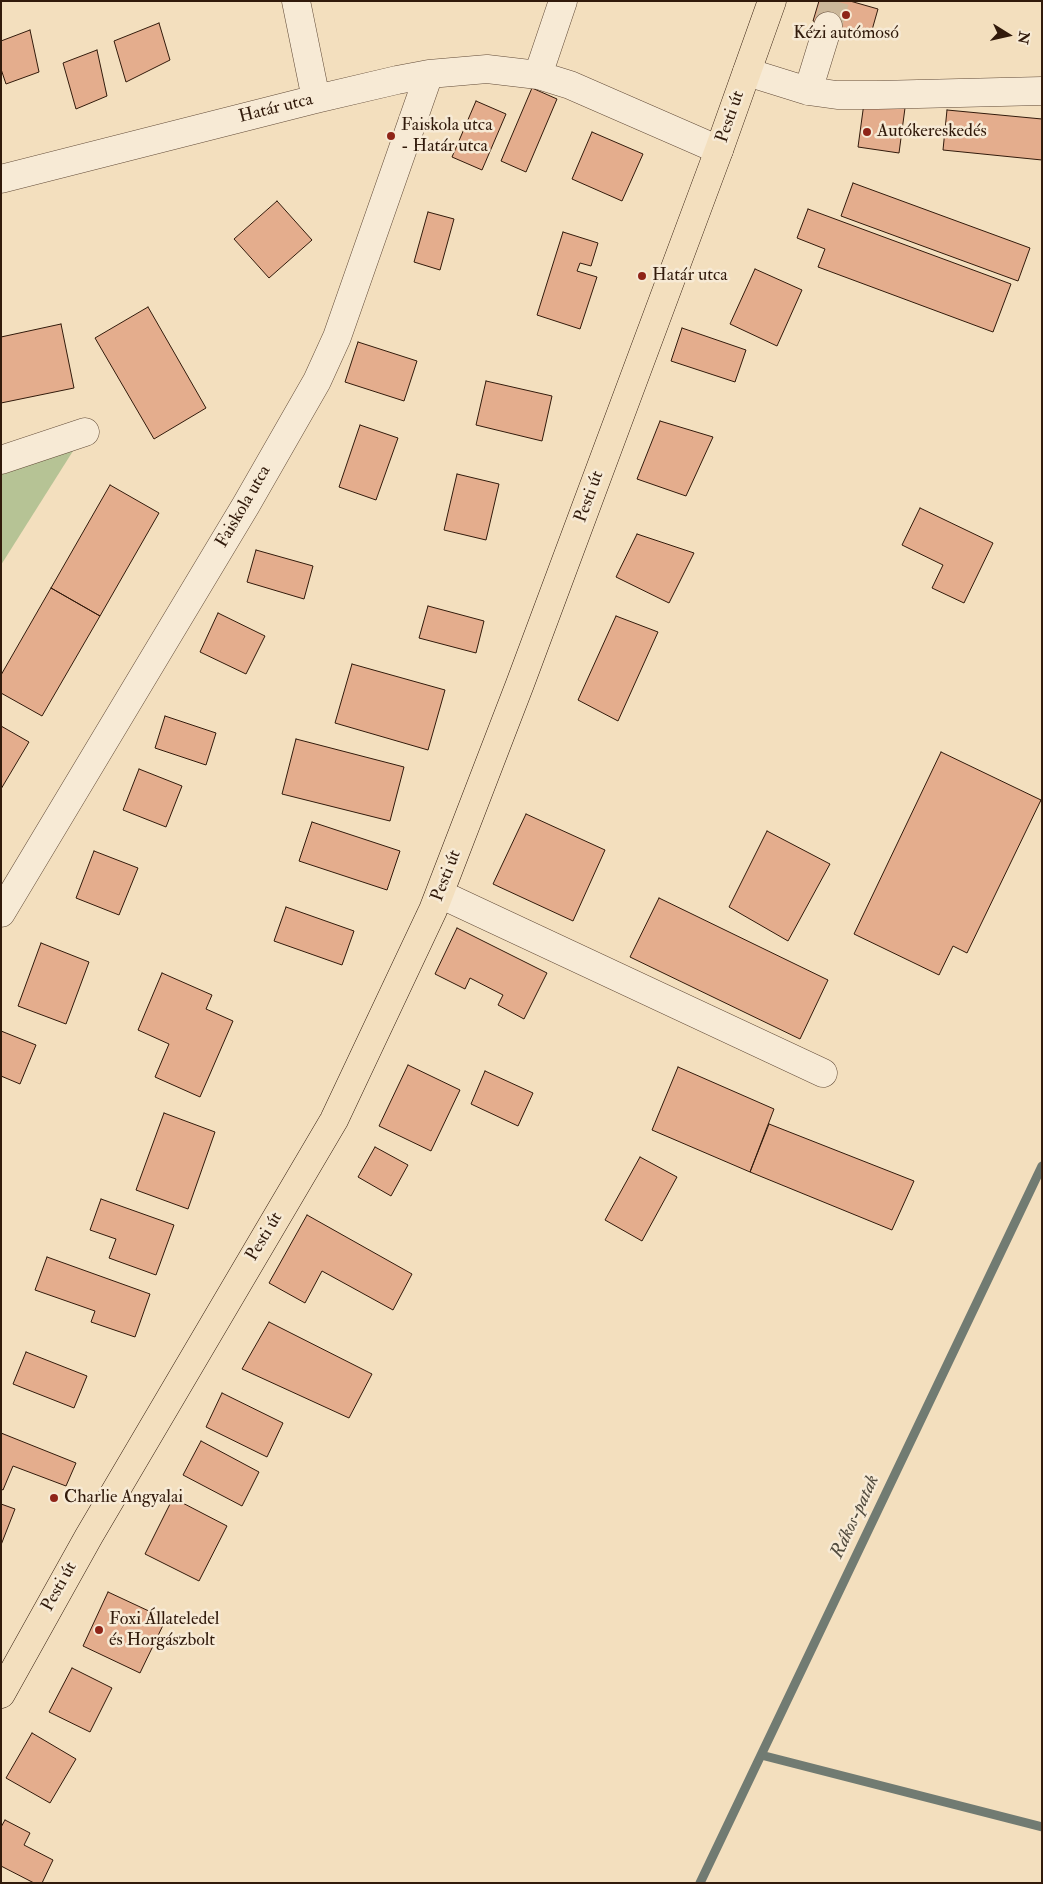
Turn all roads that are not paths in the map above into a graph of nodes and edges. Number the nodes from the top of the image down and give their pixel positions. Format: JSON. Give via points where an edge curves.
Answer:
{"nodes":[{"id":1,"x":296,"y":1,"type":"edge"},
{"id":2,"x":564,"y":1,"type":"edge"},
{"id":3,"x":772,"y":1,"type":"edge"},
{"id":4,"x":828,"y":26,"type":"tunnel mouth"},
{"id":5,"x":746,"y":72,"type":"junction"},
{"id":6,"x":429,"y":74,"type":"junction"},
{"id":7,"x":538,"y":75,"type":"junction"},
{"id":8,"x":808,"y":91,"type":"junction"},
{"id":9,"x":1042,"y":91,"type":"edge"},
{"id":10,"x":316,"y":99,"type":"junction"},
{"id":11,"x":720,"y":150,"type":"junction"},
{"id":12,"x":1,"y":179,"type":"edge"},
{"id":13,"x":85,"y":432,"type":"dead end"},
{"id":14,"x":1,"y":460,"type":"edge"},
{"id":15,"x":440,"y":894,"type":"junction"},
{"id":16,"x":2,"y":909,"type":"edge"},
{"id":17,"x":824,"y":1073,"type":"dead end"},
{"id":18,"x":1,"y":1694,"type":"edge"}],
"edges":[{"from":1,"to":10,"type":"street"},
{"from":2,"to":7,"type":"street"},
{"from":3,"to":5,"type":"main road","name":"Pesti út"},
{"from":4,"to":8,"type":"street"},
{"from":5,"to":8,"type":"street"},
{"from":5,"to":11,"type":"main road","name":"Pesti út"},
{"from":6,"to":7,"type":"street","name":"Határ utca","via":[[487,68]]},
{"from":6,"to":10,"type":"street","name":"Határ utca"},
{"from":6,"to":16,"type":"street","name":"Faiskola utca","via":[[337,337],[316,381],[246,505]]},
{"from":7,"to":11,"type":"street","name":"Határ utca"},
{"from":8,"to":9,"type":"street","via":[[877,95]]},
{"from":10,"to":12,"type":"street","name":"Határ utca"},
{"from":11,"to":15,"type":"main road","name":"Pesti út"},
{"from":13,"to":14,"type":"street"},
{"from":15,"to":17,"type":"street"},
{"from":15,"to":18,"type":"main road","name":"Pesti út","via":[[334,1120],[88,1536]]}]}
